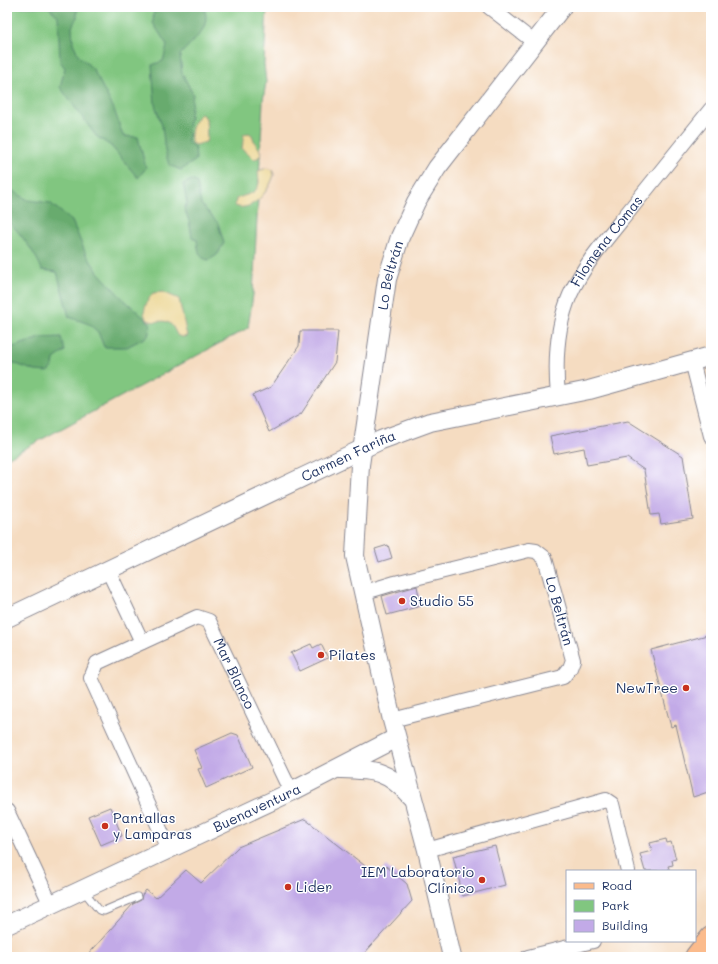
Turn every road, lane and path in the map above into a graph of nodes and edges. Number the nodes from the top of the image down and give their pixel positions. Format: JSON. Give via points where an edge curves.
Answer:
{"nodes":[{"id":1,"x":489,"y":7,"type":"edge"},
{"id":2,"x":562,"y":7,"type":"edge"},
{"id":3,"x":534,"y":42,"type":"junction"},
{"id":4,"x":711,"y":109,"type":"edge"},
{"id":5,"x":711,"y":356,"type":"edge"},
{"id":6,"x":692,"y":361,"type":"junction"},
{"id":7,"x":558,"y":396,"type":"junction"},
{"id":8,"x":711,"y":436,"type":"edge"},
{"id":9,"x":363,"y":448,"type":"junction"},
{"id":10,"x":108,"y":570,"type":"junction"},
{"id":11,"x":362,"y":593,"type":"junction"},
{"id":12,"x":7,"y":618,"type":"edge"},
{"id":13,"x":142,"y":642,"type":"junction"},
{"id":14,"x":392,"y":720,"type":"junction"},
{"id":15,"x":396,"y":738,"type":"junction"},
{"id":16,"x":338,"y":769,"type":"junction"},
{"id":17,"x":291,"y":792,"type":"junction"},
{"id":18,"x":413,"y":799,"type":"junction"},
{"id":19,"x":7,"y":811,"type":"edge"},
{"id":20,"x":169,"y":849,"type":"junction"},
{"id":21,"x":427,"y":850,"type":"junction"},
{"id":22,"x":628,"y":870,"type":"edge"},
{"id":23,"x":83,"y":890,"type":"junction"},
{"id":24,"x":137,"y":897,"type":"dead end"},
{"id":25,"x":51,"y":905,"type":"junction"},
{"id":26,"x":7,"y":925,"type":"edge"},
{"id":27,"x":711,"y":938,"type":"edge"},
{"id":28,"x":589,"y":942,"type":"edge"},
{"id":29,"x":452,"y":957,"type":"edge"},
{"id":30,"x":528,"y":957,"type":"edge"},
{"id":31,"x":696,"y":957,"type":"edge"}],
"edges":[{"from":1,"to":3,"type":"street"},
{"from":2,"to":3,"type":"street","name":"Lo Beltrán"},
{"from":3,"to":9,"type":"street","name":"Lo Beltrán","via":[[437,168],[416,202],[400,237],[387,279]]},
{"from":4,"to":7,"type":"street","name":"Filomena Comas","via":[[614,230],[570,295],[561,324],[556,365]]},
{"from":5,"to":6,"type":"street","name":"Carmen Fariña"},
{"from":6,"to":7,"type":"street","name":"Carmen Fariña","via":[[621,382]]},
{"from":6,"to":8,"type":"street"},
{"from":7,"to":9,"type":"street","name":"Carmen Fariña","via":[[430,422]]},
{"from":9,"to":10,"type":"street","name":"Carmen Fariña"},
{"from":9,"to":11,"type":"street","name":"Lo Beltrán","via":[[355,556]]},
{"from":10,"to":12,"type":"street","name":"Carmen Fariña"},
{"from":10,"to":13,"type":"street"},
{"from":11,"to":14,"type":"street","name":"Lo Beltrán"},
{"from":11,"to":14,"type":"street","name":"Lo Beltrán","via":[[536,550],[545,558],[573,660],[563,677]]},
{"from":13,"to":17,"type":"street","name":"Mar Blanco","via":[[197,617],[209,621]]},
{"from":13,"to":20,"type":"street","name":"Mar Blanco","via":[[97,664],[91,678]]},
{"from":14,"to":15,"type":"street","name":"Lo Beltrán"},
{"from":15,"to":16,"type":"street","name":"Buenaventura"},
{"from":15,"to":18,"type":"street","name":"Lo Beltrán"},
{"from":16,"to":17,"type":"street","name":"Buenaventura"},
{"from":16,"to":18,"type":"street","via":[[363,769],[391,777]]},
{"from":17,"to":20,"type":"street","name":"Buenaventura"},
{"from":18,"to":21,"type":"street","name":"Lo Beltrán"},
{"from":19,"to":25,"type":"street"},
{"from":20,"to":23,"type":"street","name":"Buenaventura"},
{"from":21,"to":22,"type":"street","via":[[606,800],[612,804]]},
{"from":21,"to":29,"type":"street","name":"Lo Beltrán"},
{"from":23,"to":24,"type":"lane","via":[[99,910],[104,911]]},
{"from":23,"to":25,"type":"street","name":"Buenaventura"},
{"from":25,"to":26,"type":"street","name":"Buenaventura"},
{"from":27,"to":31,"type":"main road"},
{"from":28,"to":30,"type":"street"}]}
